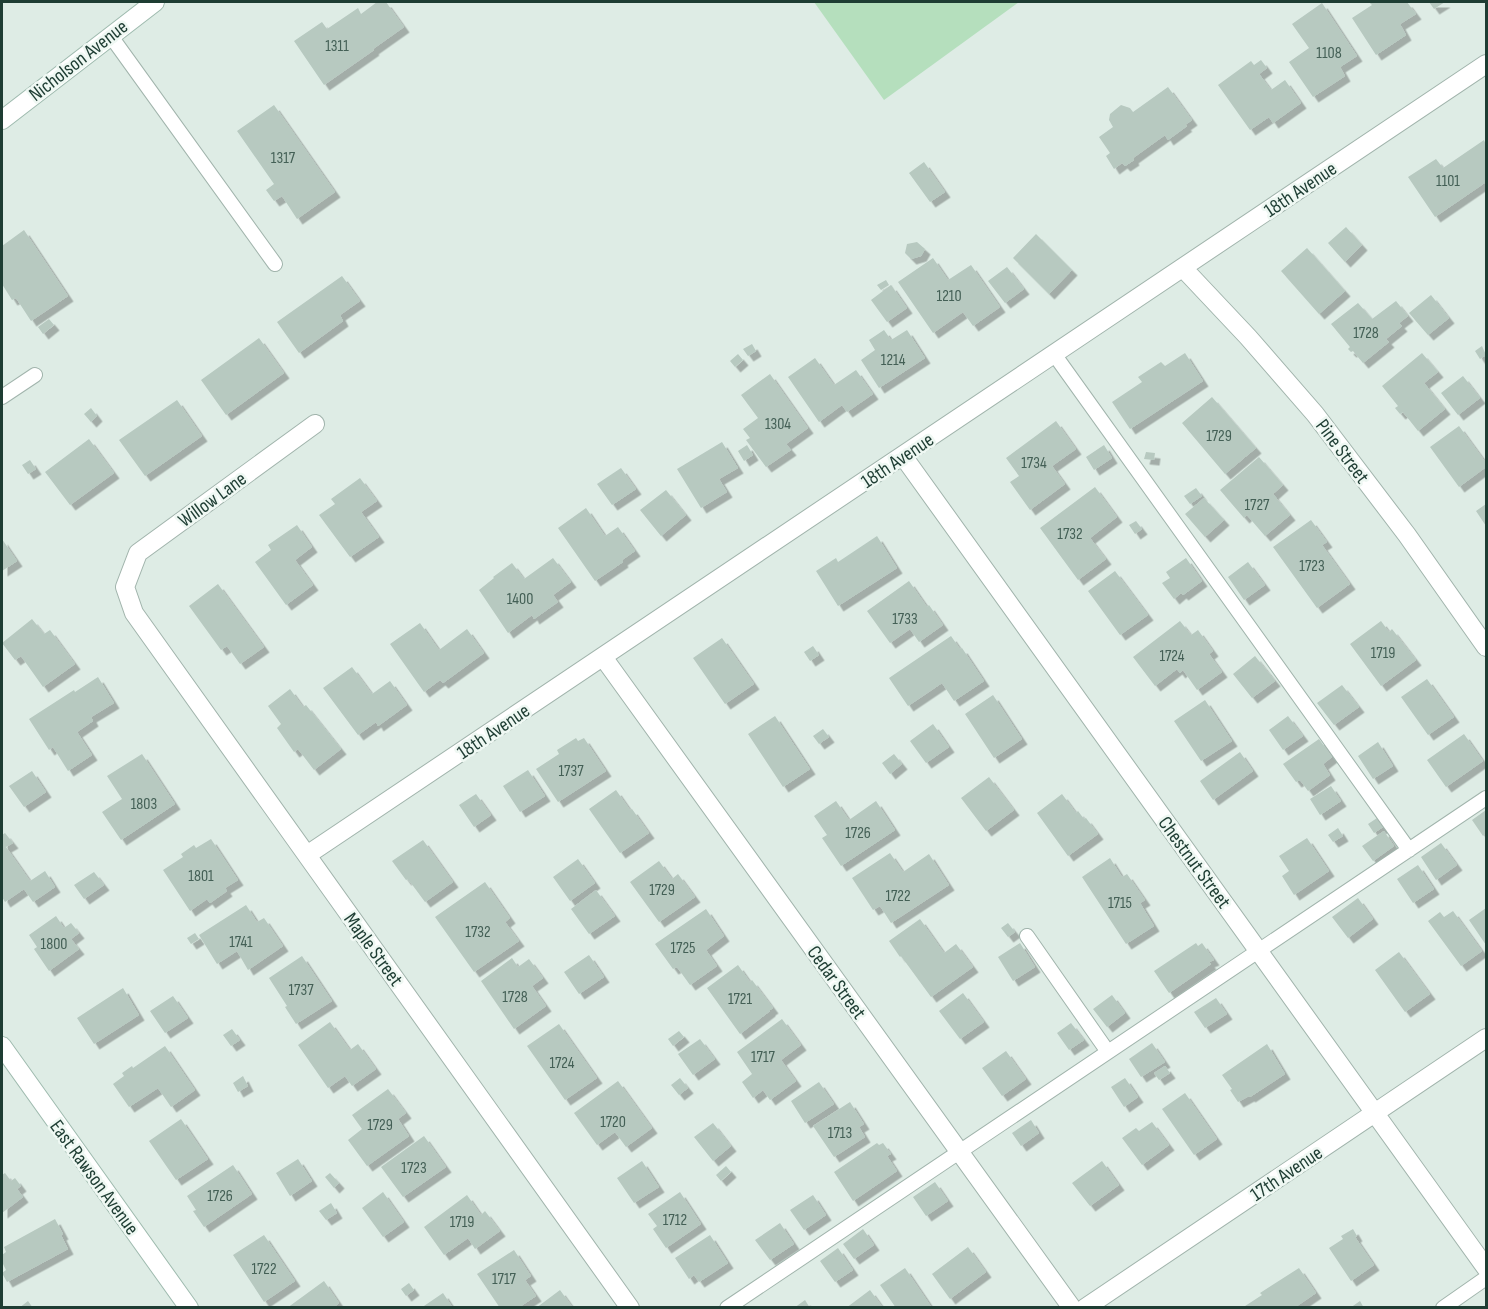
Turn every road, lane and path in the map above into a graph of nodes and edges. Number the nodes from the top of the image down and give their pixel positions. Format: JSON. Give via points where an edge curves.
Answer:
{"nodes":[{"id":1,"x":155,"y":2,"type":"edge"},
{"id":2,"x":110,"y":34,"type":"junction"},
{"id":3,"x":1486,"y":64,"type":"edge"},
{"id":4,"x":2,"y":120,"type":"edge"},
{"id":5,"x":275,"y":264,"type":"dead end"},
{"id":6,"x":1183,"y":268,"type":"junction"},
{"id":7,"x":1054,"y":354,"type":"junction"},
{"id":8,"x":35,"y":375,"type":"dead end"},
{"id":9,"x":2,"y":397,"type":"edge"},
{"id":10,"x":315,"y":424,"type":"dead end"},
{"id":11,"x":903,"y":456,"type":"junction"},
{"id":12,"x":125,"y":587,"type":"joint"},
{"id":13,"x":1486,"y":647,"type":"edge"},
{"id":14,"x":603,"y":657,"type":"junction"},
{"id":15,"x":1486,"y":798,"type":"edge"},
{"id":16,"x":1409,"y":850,"type":"junction"},
{"id":17,"x":307,"y":855,"type":"junction"},
{"id":18,"x":1027,"y":936,"type":"dead end"},
{"id":19,"x":1259,"y":951,"type":"junction"},
{"id":20,"x":1486,"y":1038,"type":"edge"},
{"id":21,"x":1108,"y":1052,"type":"junction"},
{"id":22,"x":4,"y":1053,"type":"edge"},
{"id":23,"x":1376,"y":1113,"type":"junction"},
{"id":24,"x":959,"y":1152,"type":"junction"},
{"id":25,"x":1486,"y":1268,"type":"edge"},
{"id":26,"x":1486,"y":1278,"type":"edge"},
{"id":27,"x":189,"y":1308,"type":"edge"},
{"id":28,"x":630,"y":1308,"type":"edge"},
{"id":29,"x":727,"y":1308,"type":"edge"},
{"id":30,"x":1072,"y":1308,"type":"edge"},
{"id":31,"x":1085,"y":1308,"type":"edge"},
{"id":32,"x":1443,"y":1308,"type":"edge"}],
"edges":[{"from":1,"to":2,"type":"street","name":"Nicholson Avenue"},
{"from":2,"to":4,"type":"street","name":"Nicholson Avenue"},
{"from":2,"to":5,"type":"lane"},
{"from":3,"to":6,"type":"street","name":"18th Avenue"},
{"from":6,"to":7,"type":"street","name":"18th Avenue"},
{"from":6,"to":13,"type":"street","name":"Pine Street","via":[[1315,414]]},
{"from":7,"to":11,"type":"street","name":"18th Avenue"},
{"from":7,"to":16,"type":"lane"},
{"from":8,"to":9,"type":"lane"},
{"from":10,"to":12,"type":"street","name":"Willow Lane","via":[[138,553]]},
{"from":11,"to":14,"type":"street","name":"18th Avenue"},
{"from":11,"to":19,"type":"street","name":"Chestnut Street"},
{"from":12,"to":17,"type":"street","name":"Maple Street","via":[[134,613]]},
{"from":14,"to":17,"type":"street","name":"18th Avenue"},
{"from":14,"to":24,"type":"street","name":"Cedar Street"},
{"from":15,"to":16,"type":"lane"},
{"from":16,"to":19,"type":"lane"},
{"from":17,"to":28,"type":"street","name":"Maple Street"},
{"from":18,"to":21,"type":"lane"},
{"from":19,"to":21,"type":"lane"},
{"from":19,"to":23,"type":"street","name":"Chestnut Street"},
{"from":20,"to":23,"type":"street","name":"17th Avenue"},
{"from":21,"to":24,"type":"lane"},
{"from":22,"to":27,"type":"street","name":"East Rawson Avenue"},
{"from":23,"to":25,"type":"street","name":"Chestnut Street"},
{"from":23,"to":31,"type":"street","name":"17th Avenue"},
{"from":24,"to":29,"type":"lane"},
{"from":24,"to":30,"type":"street","name":"Cedar Street"},
{"from":26,"to":32,"type":"lane"}]}
